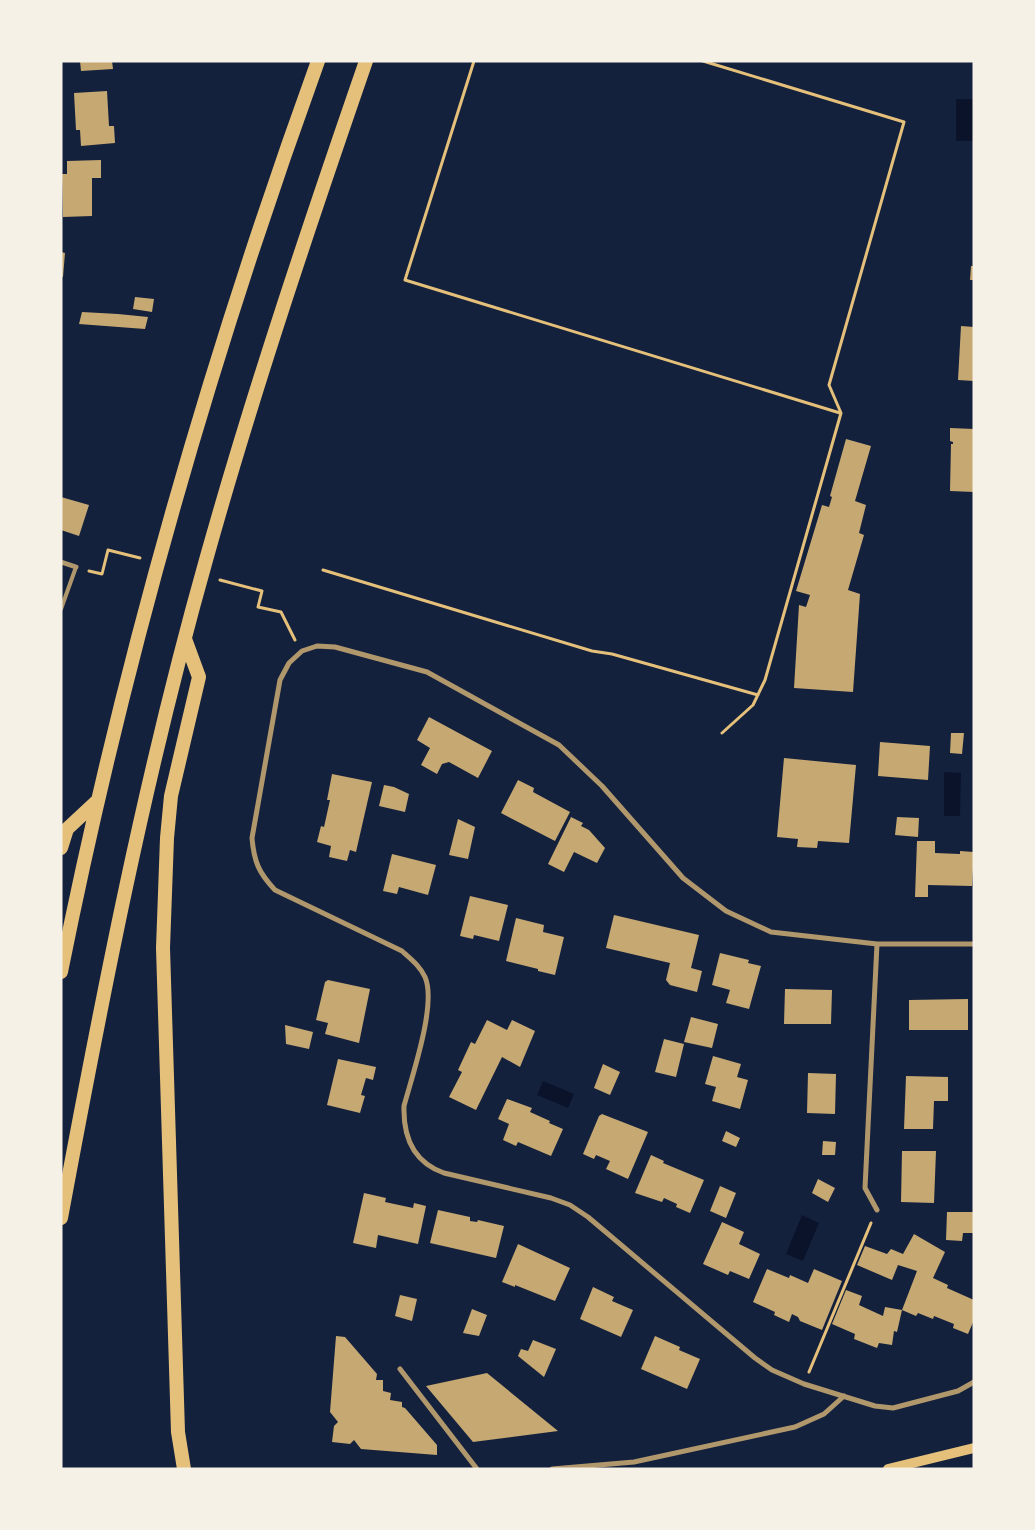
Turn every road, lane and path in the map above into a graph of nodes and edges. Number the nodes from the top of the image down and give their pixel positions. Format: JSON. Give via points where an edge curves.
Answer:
{"nodes":[{"id":1,"x":318,"y":61,"type":"edge"},
{"id":2,"x":366,"y":61,"type":"edge"},
{"id":3,"x":474,"y":61,"type":"edge"},
{"id":4,"x":703,"y":61,"type":"edge"},
{"id":5,"x":841,"y":413,"type":"junction"},
{"id":6,"x":61,"y":562,"type":"edge"},
{"id":7,"x":76,"y":567,"type":"joint"},
{"id":8,"x":323,"y":570,"type":"dead end"},
{"id":9,"x":258,"y":607,"type":"dead end"},
{"id":10,"x":61,"y":608,"type":"edge"},
{"id":11,"x":185,"y":639,"type":"junction"},
{"id":12,"x":302,"y":651,"type":"junction"},
{"id":13,"x":758,"y":695,"type":"junction"},
{"id":14,"x":722,"y":733,"type":"dead end"},
{"id":15,"x":96,"y":802,"type":"junction"},
{"id":16,"x":61,"y":848,"type":"edge"},
{"id":17,"x":877,"y":944,"type":"junction"},
{"id":18,"x":974,"y":944,"type":"edge"},
{"id":19,"x":61,"y":972,"type":"edge"},
{"id":20,"x":877,"y":1210,"type":"joint"},
{"id":21,"x":61,"y":1218,"type":"edge"},
{"id":22,"x":400,"y":1369,"type":"dead end"},
{"id":23,"x":974,"y":1382,"type":"edge"},
{"id":24,"x":804,"y":1384,"type":"junction"},
{"id":25,"x":844,"y":1396,"type":"junction"},
{"id":26,"x":974,"y":1448,"type":"edge"},
{"id":27,"x":184,"y":1469,"type":"edge"},
{"id":28,"x":478,"y":1469,"type":"edge"},
{"id":29,"x":552,"y":1469,"type":"edge"},
{"id":30,"x":888,"y":1469,"type":"edge"}],
"edges":[{"from":1,"to":15,"type":"highway","via":[[270,195],[195,433],[133,654]]},
{"from":2,"to":11,"type":"highway","via":[[286,296]]},
{"from":3,"to":5,"type":"path","via":[[405,280]]},
{"from":4,"to":5,"type":"path","via":[[904,122],[829,385]]},
{"from":5,"to":13,"type":"path"},
{"from":6,"to":7,"type":"street"},
{"from":7,"to":10,"type":"lane"},
{"from":8,"to":13,"type":"path","via":[[592,650]]},
{"from":9,"to":12,"type":"path","via":[[280,612]]},
{"from":11,"to":21,"type":"highway","via":[[139,825]]},
{"from":11,"to":27,"type":"highway","via":[[199,677],[171,796],[163,948],[178,1432]]},
{"from":12,"to":17,"type":"street","via":[[317,646],[335,647],[427,672],[559,745],[602,786],[683,878],[726,911],[771,932]]},
{"from":12,"to":24,"type":"street","via":[[289,663],[280,680],[252,838],[253,857],[262,876],[275,890],[402,951],[414,961],[425,978],[429,1011],[404,1106],[406,1132],[422,1162],[444,1173],[570,1205],[755,1358],[772,1370]]},
{"from":13,"to":14,"type":"path","via":[[753,705]]},
{"from":15,"to":16,"type":"highway","via":[[67,829]]},
{"from":15,"to":19,"type":"highway"},
{"from":17,"to":18,"type":"street"},
{"from":17,"to":20,"type":"street","via":[[865,1188]]},
{"from":20,"to":24,"type":"path"},
{"from":22,"to":28,"type":"street"},
{"from":23,"to":25,"type":"street","via":[[958,1391],[893,1408]]},
{"from":24,"to":25,"type":"street"},
{"from":25,"to":29,"type":"street","via":[[824,1414],[795,1427],[634,1462]]},
{"from":26,"to":30,"type":"main road"}]}
